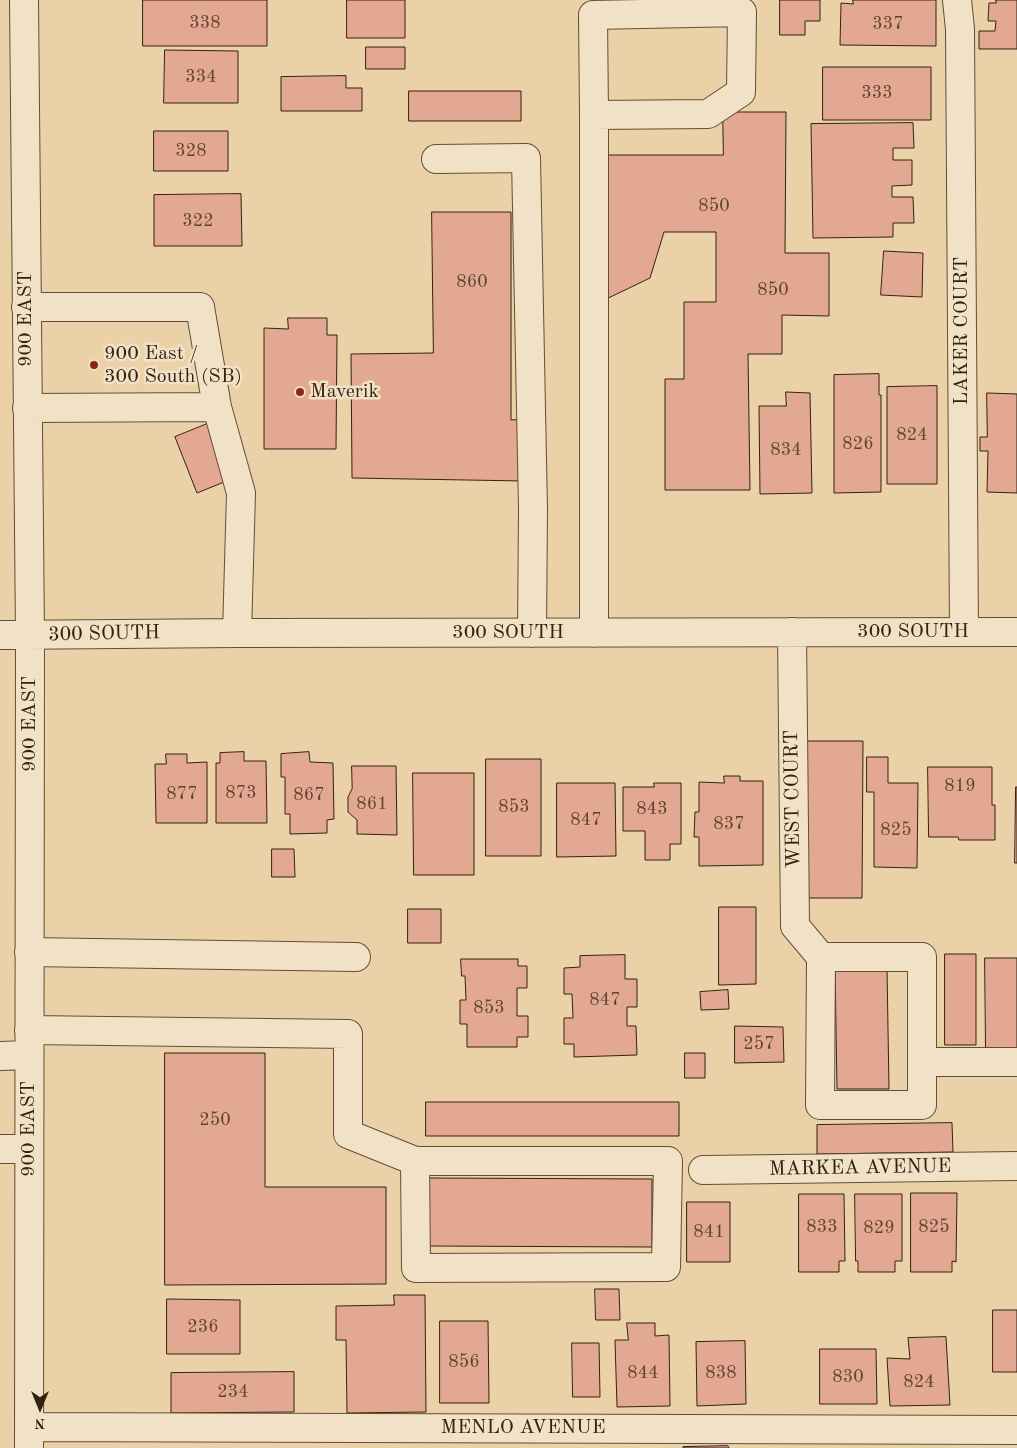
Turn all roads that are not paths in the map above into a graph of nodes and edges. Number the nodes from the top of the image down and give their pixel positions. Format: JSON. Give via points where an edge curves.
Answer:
{"nodes":[{"id":1,"x":24,"y":0,"type":"edge"},
{"id":2,"x":957,"y":0,"type":"edge"},
{"id":3,"x":594,"y":115,"type":"junction"},
{"id":4,"x":436,"y":159,"type":"dead end"},
{"id":5,"x":26,"y":308,"type":"junction"},
{"id":6,"x":27,"y":408,"type":"junction"},
{"id":7,"x":216,"y":408,"type":"junction"},
{"id":8,"x":792,"y":632,"type":"junction"},
{"id":9,"x":964,"y":632,"type":"junction"},
{"id":10,"x":1017,"y":632,"type":"edge"},
{"id":11,"x":237,"y":633,"type":"junction"},
{"id":12,"x":532,"y":633,"type":"junction"},
{"id":13,"x":594,"y":633,"type":"junction"},
{"id":14,"x":0,"y":635,"type":"edge"},
{"id":15,"x":30,"y":635,"type":"junction"},
{"id":16,"x":30,"y":952,"type":"junction"},
{"id":17,"x":821,"y":956,"type":"junction"},
{"id":18,"x":356,"y":957,"type":"dead end"},
{"id":19,"x":30,"y":1043,"type":"junction"},
{"id":20,"x":0,"y":1056,"type":"edge"},
{"id":21,"x":922,"y":1062,"type":"junction"},
{"id":22,"x":1017,"y":1062,"type":"edge"},
{"id":23,"x":0,"y":1149,"type":"edge"},
{"id":24,"x":30,"y":1149,"type":"junction"},
{"id":25,"x":415,"y":1161,"type":"junction"},
{"id":26,"x":1017,"y":1166,"type":"edge"},
{"id":27,"x":703,"y":1170,"type":"dead end"},
{"id":28,"x":1017,"y":1430,"type":"edge"},
{"id":29,"x":30,"y":1437,"type":"edge"},
{"id":30,"x":370,"y":1438,"type":"edge"},
{"id":31,"x":517,"y":1438,"type":"edge"}],
"edges":[{"from":1,"to":5,"type":"street","name":"900 EAST"},
{"from":2,"to":9,"type":"street","name":"LAKER COURT","via":[[960,29]]},
{"from":3,"to":3,"type":"street","via":[[592,15],[742,12],[741,92],[708,114]]},
{"from":3,"to":13,"type":"street"},
{"from":4,"to":12,"type":"street","via":[[526,158]]},
{"from":5,"to":6,"type":"street","name":"900 EAST"},
{"from":5,"to":7,"type":"street","via":[[200,307]]},
{"from":6,"to":7,"type":"street"},
{"from":6,"to":15,"type":"street","name":"900 EAST"},
{"from":7,"to":11,"type":"street","via":[[241,493]]},
{"from":8,"to":9,"type":"street","name":"300 SOUTH"},
{"from":8,"to":13,"type":"street","name":"300 SOUTH"},
{"from":8,"to":17,"type":"street","name":"WEST COURT","via":[[795,926]]},
{"from":9,"to":10,"type":"street","name":"300 SOUTH"},
{"from":11,"to":12,"type":"street","name":"300 SOUTH"},
{"from":11,"to":15,"type":"street","name":"300 SOUTH"},
{"from":12,"to":13,"type":"street","name":"300 SOUTH"},
{"from":14,"to":15,"type":"street","name":"300 SOUTH"},
{"from":15,"to":16,"type":"street","name":"900 EAST"},
{"from":16,"to":18,"type":"street"},
{"from":16,"to":19,"type":"street","name":"900 EAST"},
{"from":17,"to":21,"type":"street","via":[[922,956]]},
{"from":17,"to":21,"type":"street","via":[[820,1105],[922,1105]]},
{"from":19,"to":20,"type":"street"},
{"from":19,"to":24,"type":"street","name":"900 EAST"},
{"from":19,"to":25,"type":"street","via":[[348,1034],[348,1134]]},
{"from":21,"to":22,"type":"street"},
{"from":23,"to":24,"type":"street"},
{"from":24,"to":29,"type":"street","name":"900 EAST"},
{"from":25,"to":25,"type":"street","via":[[668,1161],[666,1267],[416,1268]]},
{"from":26,"to":27,"type":"street","name":"MARKEA AVENUE"},
{"from":28,"to":31,"type":"street","name":"MENLO AVENUE"},
{"from":29,"to":30,"type":"street","name":"MENLO AVENUE"},
{"from":30,"to":31,"type":"street","name":"MENLO AVENUE"}]}
